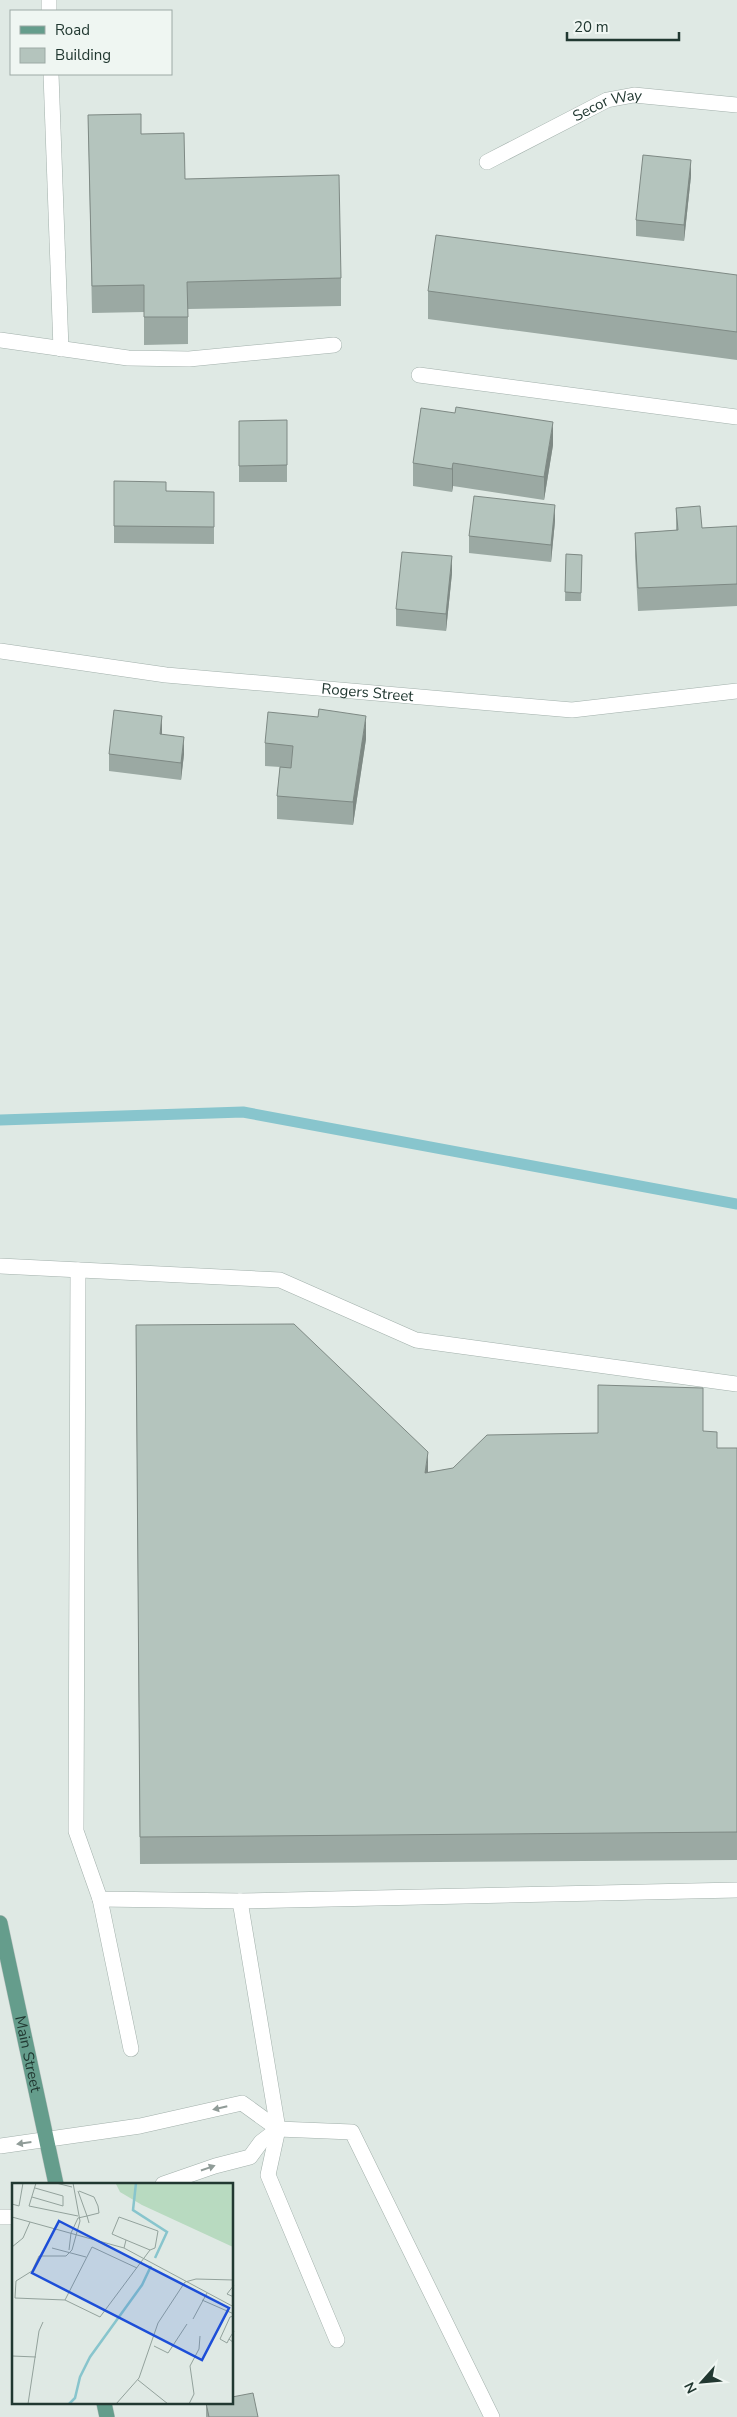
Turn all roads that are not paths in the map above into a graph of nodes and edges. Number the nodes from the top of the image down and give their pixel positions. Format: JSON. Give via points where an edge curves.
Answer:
{"nodes":[{"id":1,"x":51,"y":75,"type":"edge"},
{"id":2,"x":737,"y":105,"type":"edge"},
{"id":3,"x":487,"y":162,"type":"dead end"},
{"id":4,"x":0,"y":340,"type":"edge"},
{"id":5,"x":334,"y":345,"type":"dead end"},
{"id":6,"x":61,"y":349,"type":"junction"},
{"id":7,"x":420,"y":375,"type":"dead end"},
{"id":8,"x":737,"y":417,"type":"edge"},
{"id":9,"x":0,"y":651,"type":"edge"},
{"id":10,"x":737,"y":691,"type":"edge"},
{"id":11,"x":0,"y":1266,"type":"edge"},
{"id":12,"x":78,"y":1270,"type":"junction"},
{"id":13,"x":737,"y":1384,"type":"edge"},
{"id":14,"x":737,"y":1890,"type":"edge"},
{"id":15,"x":100,"y":1899,"type":"junction"},
{"id":16,"x":240,"y":1901,"type":"junction"},
{"id":17,"x":0,"y":1923,"type":"edge"},
{"id":18,"x":131,"y":2049,"type":"dead end"},
{"id":19,"x":278,"y":2129,"type":"junction"},
{"id":20,"x":47,"y":2140,"type":"junction"},
{"id":21,"x":0,"y":2146,"type":"edge"},
{"id":22,"x":56,"y":2183,"type":"edge"},
{"id":23,"x":165,"y":2183,"type":"edge"},
{"id":24,"x":337,"y":2340,"type":"dead end"},
{"id":25,"x":104,"y":2404,"type":"edge"},
{"id":26,"x":107,"y":2417,"type":"edge"},
{"id":27,"x":492,"y":2417,"type":"edge"}],
"edges":[{"from":1,"to":6,"type":"street"},
{"from":2,"to":3,"type":"street","name":"Secor Way","via":[[634,95],[607,100]]},
{"from":4,"to":6,"type":"street"},
{"from":5,"to":6,"type":"street","via":[[189,359],[128,358]]},
{"from":7,"to":8,"type":"street"},
{"from":9,"to":10,"type":"street","name":"Rogers Street","via":[[166,675],[572,710]]},
{"from":11,"to":12,"type":"street"},
{"from":12,"to":13,"type":"street","via":[[280,1280],[416,1340]]},
{"from":12,"to":15,"type":"street","via":[[76,1831]]},
{"from":14,"to":16,"type":"street"},
{"from":15,"to":16,"type":"street"},
{"from":15,"to":18,"type":"street"},
{"from":16,"to":19,"type":"street"},
{"from":17,"to":20,"type":"main road","name":"Main Street"},
{"from":19,"to":20,"type":"street","one_way":true,"via":[[242,2103],[140,2126]]},
{"from":23,"to":19,"type":"street","one_way":true,"via":[[250,2157],[261,2142]]},
{"from":19,"to":24,"type":"street","via":[[268,2175]]},
{"from":19,"to":27,"type":"street","via":[[352,2132]]},
{"from":20,"to":21,"type":"street","one_way":true},
{"from":20,"to":22,"type":"main road","name":"Main Street"},
{"from":25,"to":26,"type":"main road"}]}
